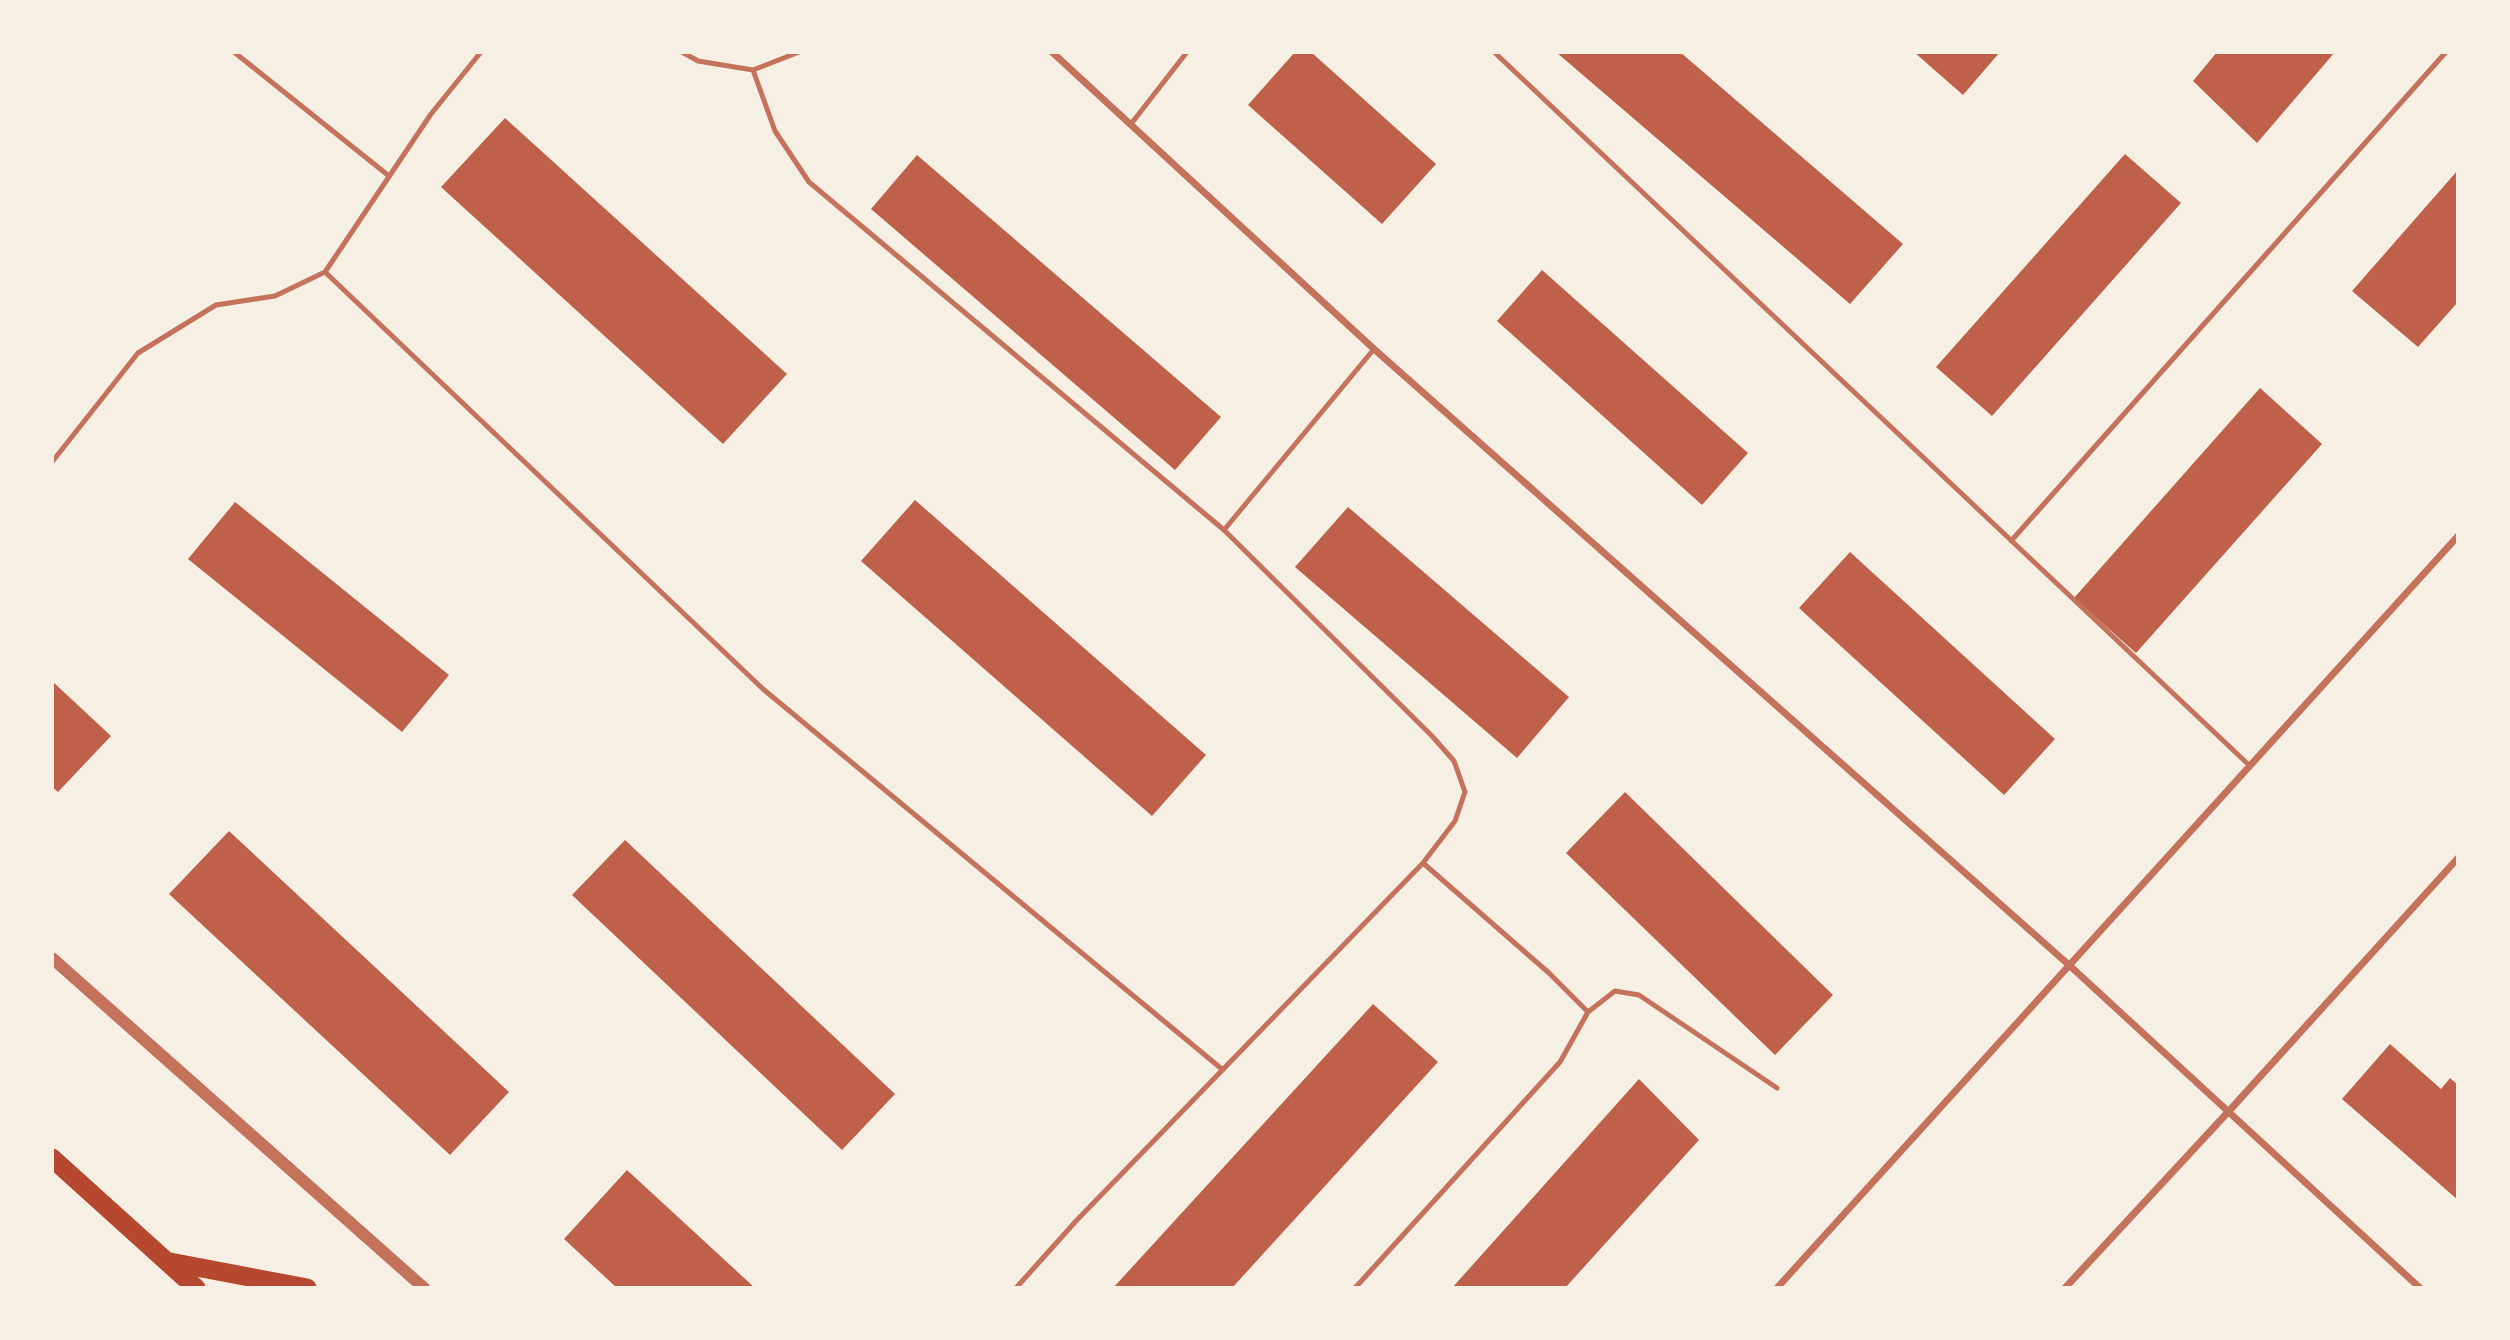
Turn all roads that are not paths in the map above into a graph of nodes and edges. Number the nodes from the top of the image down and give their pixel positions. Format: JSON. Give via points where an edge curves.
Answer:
{"nodes":[{"id":1,"x":234,"y":52,"type":"edge"},
{"id":2,"x":481,"y":52,"type":"edge"},
{"id":3,"x":682,"y":52,"type":"edge"},
{"id":4,"x":799,"y":52,"type":"edge"},
{"id":5,"x":1052,"y":52,"type":"edge"},
{"id":6,"x":1188,"y":52,"type":"edge"},
{"id":7,"x":1494,"y":52,"type":"edge"},
{"id":8,"x":2446,"y":52,"type":"edge"},
{"id":9,"x":753,"y":70,"type":"junction"},
{"id":10,"x":1131,"y":124,"type":"junction"},
{"id":11,"x":389,"y":176,"type":"junction"},
{"id":12,"x":326,"y":272,"type":"junction"},
{"id":13,"x":1374,"y":349,"type":"junction"},
{"id":14,"x":52,"y":462,"type":"edge"},
{"id":15,"x":1224,"y":530,"type":"junction"},
{"id":16,"x":2458,"y":536,"type":"edge"},
{"id":17,"x":2011,"y":541,"type":"junction"},
{"id":18,"x":2250,"y":766,"type":"junction"},
{"id":19,"x":2458,"y":858,"type":"edge"},
{"id":20,"x":1423,"y":863,"type":"junction"},
{"id":21,"x":52,"y":958,"type":"edge"},
{"id":22,"x":2069,"y":965,"type":"junction"},
{"id":23,"x":1588,"y":1012,"type":"junction"},
{"id":24,"x":1223,"y":1070,"type":"junction"},
{"id":25,"x":1777,"y":1088,"type":"dead end"},
{"id":26,"x":2228,"y":1111,"type":"junction"},
{"id":27,"x":52,"y":1158,"type":"edge"},
{"id":28,"x":167,"y":1261,"type":"junction"},
{"id":29,"x":1020,"y":1286,"type":"edge"},
{"id":30,"x":196,"y":1287,"type":"edge"},
{"id":31,"x":307,"y":1287,"type":"edge"},
{"id":32,"x":424,"y":1287,"type":"edge"},
{"id":33,"x":1355,"y":1287,"type":"edge"},
{"id":34,"x":1777,"y":1287,"type":"edge"},
{"id":35,"x":2065,"y":1287,"type":"edge"},
{"id":36,"x":2420,"y":1287,"type":"edge"}],
"edges":[{"from":1,"to":11,"type":"lane"},
{"from":2,"to":11,"type":"lane"},
{"from":3,"to":9,"type":"lane","via":[[698,61]]},
{"from":4,"to":9,"type":"lane"},
{"from":5,"to":10,"type":"street"},
{"from":6,"to":10,"type":"lane"},
{"from":7,"to":17,"type":"lane"},
{"from":8,"to":17,"type":"lane"},
{"from":9,"to":15,"type":"lane","via":[[775,131],[809,182]]},
{"from":10,"to":13,"type":"street"},
{"from":11,"to":12,"type":"lane"},
{"from":12,"to":14,"type":"lane","via":[[275,296],[216,305],[138,354]]},
{"from":12,"to":24,"type":"lane","via":[[763,689]]},
{"from":13,"to":15,"type":"lane"},
{"from":13,"to":22,"type":"street"},
{"from":15,"to":20,"type":"lane","via":[[1454,761],[1465,792],[1455,821]]},
{"from":16,"to":18,"type":"street"},
{"from":17,"to":18,"type":"lane"},
{"from":18,"to":22,"type":"street"},
{"from":19,"to":26,"type":"street"},
{"from":20,"to":23,"type":"lane"},
{"from":20,"to":24,"type":"lane"},
{"from":21,"to":32,"type":"street"},
{"from":22,"to":26,"type":"street"},
{"from":22,"to":34,"type":"street"},
{"from":23,"to":25,"type":"lane","via":[[1615,991],[1640,995]]},
{"from":23,"to":33,"type":"lane","via":[[1560,1062]]},
{"from":24,"to":29,"type":"lane","via":[[1076,1221]]},
{"from":26,"to":35,"type":"street"},
{"from":26,"to":36,"type":"street"},
{"from":27,"to":28,"type":"highway"},
{"from":28,"to":30,"type":"highway"},
{"from":28,"to":31,"type":"highway"}]}
